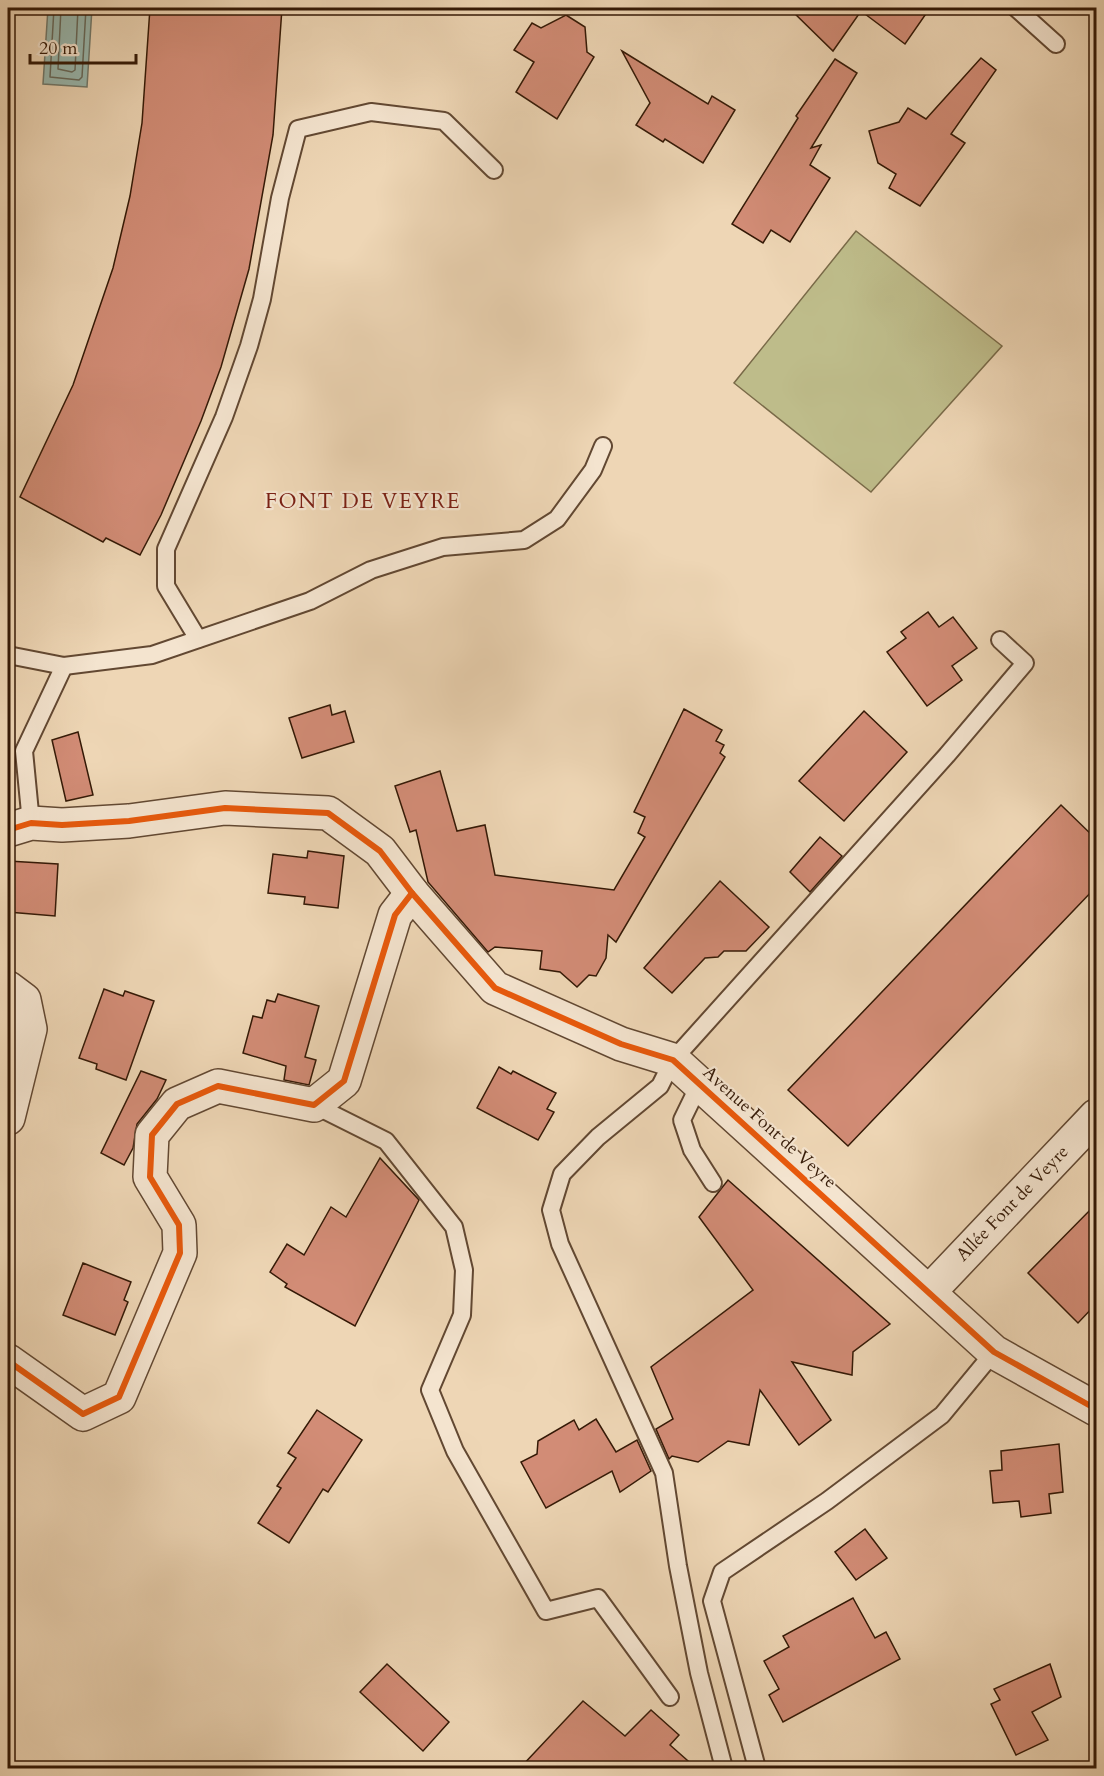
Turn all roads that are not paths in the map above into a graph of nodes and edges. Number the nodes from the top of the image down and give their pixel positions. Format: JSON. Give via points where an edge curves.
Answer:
{"nodes":[{"id":1,"x":1016,"y":8,"type":"edge"},
{"id":2,"x":1056,"y":44,"type":"dead end"},
{"id":3,"x":494,"y":170,"type":"dead end"},
{"id":4,"x":603,"y":446,"type":"dead end"},
{"id":5,"x":198,"y":639,"type":"junction"},
{"id":6,"x":1000,"y":640,"type":"dead end"},
{"id":7,"x":8,"y":656,"type":"edge"},
{"id":8,"x":64,"y":666,"type":"junction"},
{"id":9,"x":20,"y":826,"type":"edge"},
{"id":10,"x":412,"y":893,"type":"junction"},
{"id":11,"x":8,"y":988,"type":"edge"},
{"id":12,"x":673,"y":1060,"type":"junction"},
{"id":13,"x":700,"y":1083,"type":"junction"},
{"id":14,"x":314,"y":1105,"type":"junction"},
{"id":15,"x":1096,"y":1116,"type":"edge"},
{"id":16,"x":8,"y":1118,"type":"edge"},
{"id":17,"x":713,"y":1183,"type":"dead end"},
{"id":18,"x":929,"y":1292,"type":"junction"},
{"id":19,"x":994,"y":1352,"type":"junction"},
{"id":20,"x":8,"y":1361,"type":"edge"},
{"id":21,"x":1095,"y":1407,"type":"edge"},
{"id":22,"x":670,"y":1697,"type":"dead end"},
{"id":23,"x":724,"y":1768,"type":"edge"},
{"id":24,"x":757,"y":1768,"type":"edge"}],
"edges":[{"from":1,"to":2,"type":"lane"},
{"from":3,"to":5,"type":"lane","via":[[444,121],[371,112],[298,129],[249,346],[224,417],[166,549],[166,586]]},
{"from":4,"to":5,"type":"lane","via":[[593,470],[557,519],[524,540],[443,547],[371,570],[310,601]]},
{"from":5,"to":8,"type":"lane","via":[[152,655]]},
{"from":6,"to":12,"type":"lane","via":[[1025,663]]},
{"from":7,"to":8,"type":"lane"},
{"from":8,"to":9,"type":"lane","via":[[24,750]]},
{"from":9,"to":10,"type":"street","name":"Avenue Font de Veyre","via":[[129,821],[225,808],[328,813],[380,851]]},
{"from":10,"to":12,"type":"street","name":"Avenue Font de Veyre","via":[[495,988],[621,1044]]},
{"from":10,"to":14,"type":"street","via":[[395,915],[344,1081]]},
{"from":11,"to":16,"type":"street","via":[[24,1000],[30,1029]]},
{"from":12,"to":13,"type":"street","name":"Avenue Font de Veyre"},
{"from":12,"to":23,"type":"lane","via":[[660,1086],[598,1137],[562,1174],[551,1210],[560,1244],[664,1473],[699,1673]]},
{"from":13,"to":17,"type":"lane","via":[[682,1120],[692,1150]]},
{"from":13,"to":18,"type":"street","name":"Avenue Font de Veyre"},
{"from":14,"to":20,"type":"street","via":[[218,1086],[177,1104],[152,1136],[150,1177],[179,1225],[180,1253],[119,1397],[83,1414]]},
{"from":14,"to":22,"type":"lane","via":[[386,1141],[454,1227],[464,1270],[462,1315],[430,1390],[455,1451],[546,1611],[598,1598]]},
{"from":15,"to":18,"type":"street","name":"Allée Font de Veyre"},
{"from":18,"to":19,"type":"street","name":"Avenue Font de Veyre"},
{"from":19,"to":21,"type":"street","name":"Avenue Font de Veyre"},
{"from":19,"to":24,"type":"lane","via":[[942,1414],[827,1501],[722,1572],[712,1601]]}]}
